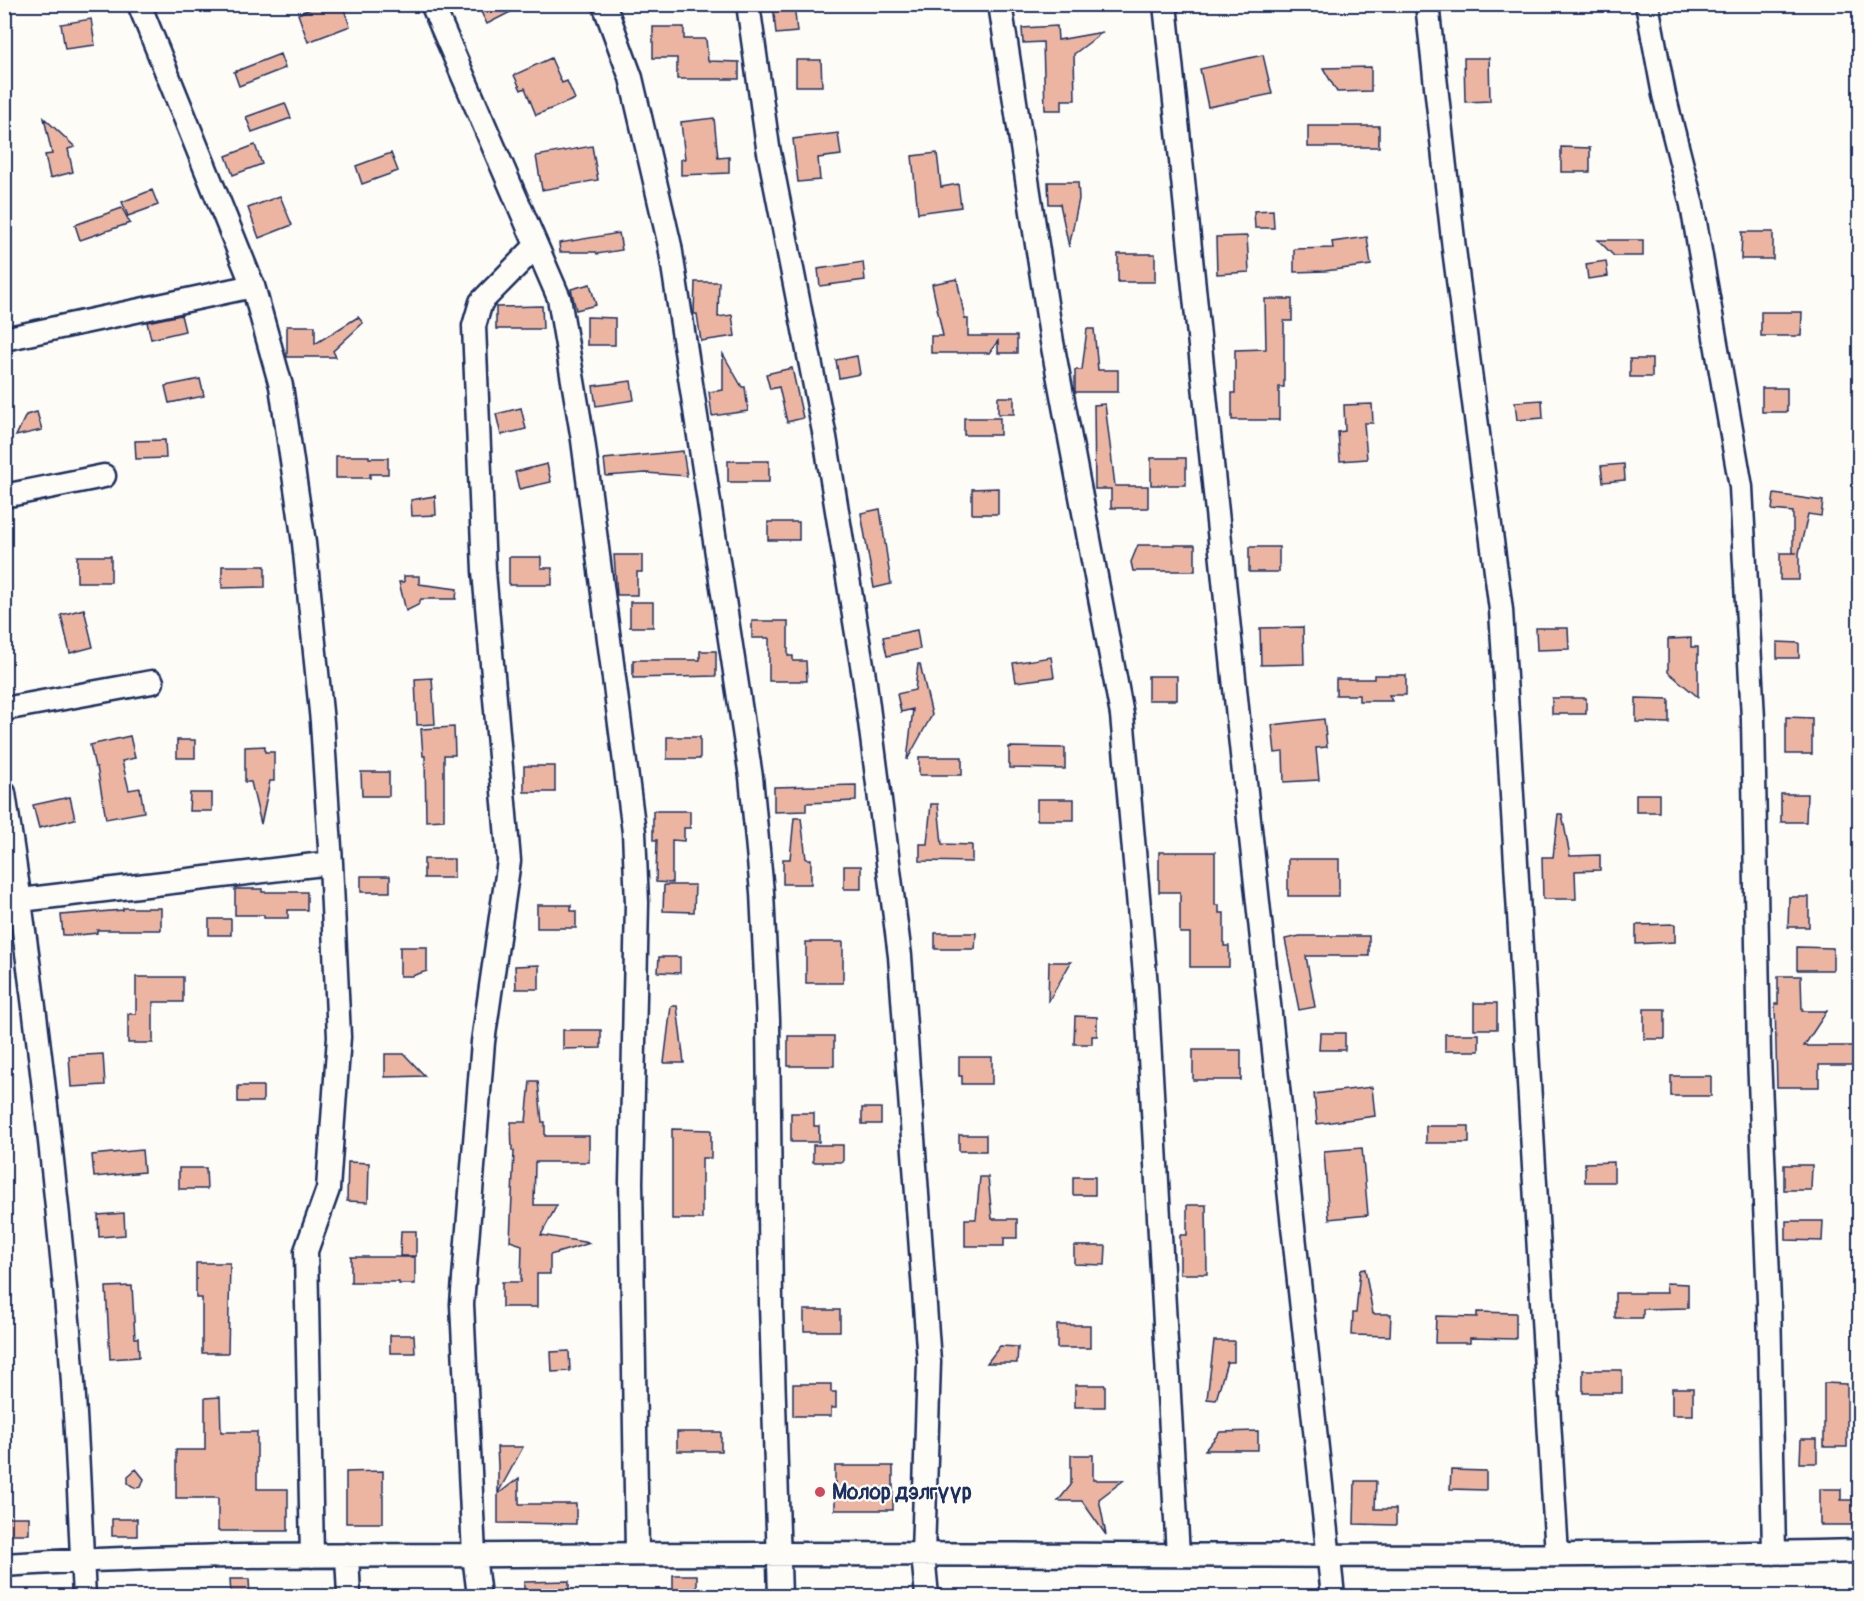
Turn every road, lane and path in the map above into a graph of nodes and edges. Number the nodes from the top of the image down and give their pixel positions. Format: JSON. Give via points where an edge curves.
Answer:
{"nodes":[{"id":1,"x":139,"y":4,"type":"edge"},
{"id":2,"x":432,"y":4,"type":"edge"},
{"id":3,"x":604,"y":4,"type":"edge"},
{"id":4,"x":748,"y":4,"type":"edge"},
{"id":5,"x":1000,"y":4,"type":"edge"},
{"id":6,"x":1165,"y":4,"type":"edge"},
{"id":7,"x":1427,"y":4,"type":"edge"},
{"id":8,"x":1647,"y":4,"type":"edge"},
{"id":9,"x":536,"y":246,"type":"junction"},
{"id":10,"x":253,"y":286,"type":"junction"},
{"id":11,"x":4,"y":339,"type":"edge"},
{"id":12,"x":104,"y":476,"type":"dead end"},
{"id":13,"x":4,"y":496,"type":"edge"},
{"id":14,"x":152,"y":681,"type":"dead end"},
{"id":15,"x":4,"y":709,"type":"edge"},
{"id":16,"x":4,"y":793,"type":"edge"},
{"id":17,"x":332,"y":863,"type":"junction"},
{"id":18,"x":21,"y":900,"type":"junction"},
{"id":19,"x":1860,"y":1551,"type":"edge"},
{"id":20,"x":637,"y":1553,"type":"junction"},
{"id":21,"x":1774,"y":1553,"type":"junction"},
{"id":22,"x":778,"y":1554,"type":"junction"},
{"id":23,"x":923,"y":1554,"type":"junction"},
{"id":24,"x":347,"y":1555,"type":"junction"},
{"id":25,"x":474,"y":1555,"type":"junction"},
{"id":26,"x":1178,"y":1555,"type":"junction"},
{"id":27,"x":1557,"y":1555,"type":"junction"},
{"id":28,"x":312,"y":1556,"type":"junction"},
{"id":29,"x":1328,"y":1556,"type":"junction"},
{"id":30,"x":82,"y":1560,"type":"junction"},
{"id":31,"x":4,"y":1565,"type":"edge"},
{"id":32,"x":84,"y":1596,"type":"edge"},
{"id":33,"x":349,"y":1596,"type":"edge"},
{"id":34,"x":479,"y":1596,"type":"edge"},
{"id":35,"x":780,"y":1596,"type":"edge"},
{"id":36,"x":927,"y":1596,"type":"edge"},
{"id":37,"x":1333,"y":1596,"type":"edge"}],
"edges":[{"from":1,"to":10,"type":"street"},
{"from":2,"to":9,"type":"street"},
{"from":3,"to":22,"type":"street","via":[[631,78],[670,246],[751,777],[768,1020]]},
{"from":4,"to":23,"type":"street","via":[[768,147],[825,438],[863,671],[900,956],[929,1362]]},
{"from":5,"to":26,"type":"street","via":[[1052,342],[1122,715],[1146,986]]},
{"from":6,"to":29,"type":"street"},
{"from":7,"to":27,"type":"street","via":[[1454,249],[1502,610]]},
{"from":8,"to":21,"type":"street","via":[[1664,95],[1692,205],[1742,487],[1753,719]]},
{"from":9,"to":20,"type":"street","via":[[559,298],[584,440],[634,832],[637,903],[631,1182]]},
{"from":9,"to":25,"type":"street","via":[[481,302],[474,326],[484,571],[509,861],[483,1042],[462,1304]]},
{"from":10,"to":11,"type":"street"},
{"from":10,"to":17,"type":"street","via":[[281,386],[304,543]]},
{"from":12,"to":13,"type":"street"},
{"from":14,"to":15,"type":"street"},
{"from":16,"to":18,"type":"street"},
{"from":17,"to":18,"type":"street"},
{"from":17,"to":28,"type":"street","via":[[338,1049],[328,1189],[306,1251]]},
{"from":18,"to":30,"type":"street","via":[[69,1322]]},
{"from":19,"to":21,"type":"street"},
{"from":20,"to":22,"type":"street"},
{"from":20,"to":25,"type":"street"},
{"from":21,"to":27,"type":"street"},
{"from":22,"to":23,"type":"street"},
{"from":22,"to":35,"type":"street"},
{"from":23,"to":26,"type":"street"},
{"from":23,"to":36,"type":"street"},
{"from":24,"to":25,"type":"street"},
{"from":24,"to":28,"type":"street"},
{"from":24,"to":33,"type":"street"},
{"from":25,"to":34,"type":"street"},
{"from":26,"to":29,"type":"street"},
{"from":27,"to":29,"type":"street"},
{"from":28,"to":30,"type":"street"},
{"from":29,"to":37,"type":"street"},
{"from":30,"to":31,"type":"street"},
{"from":30,"to":32,"type":"street"}]}
